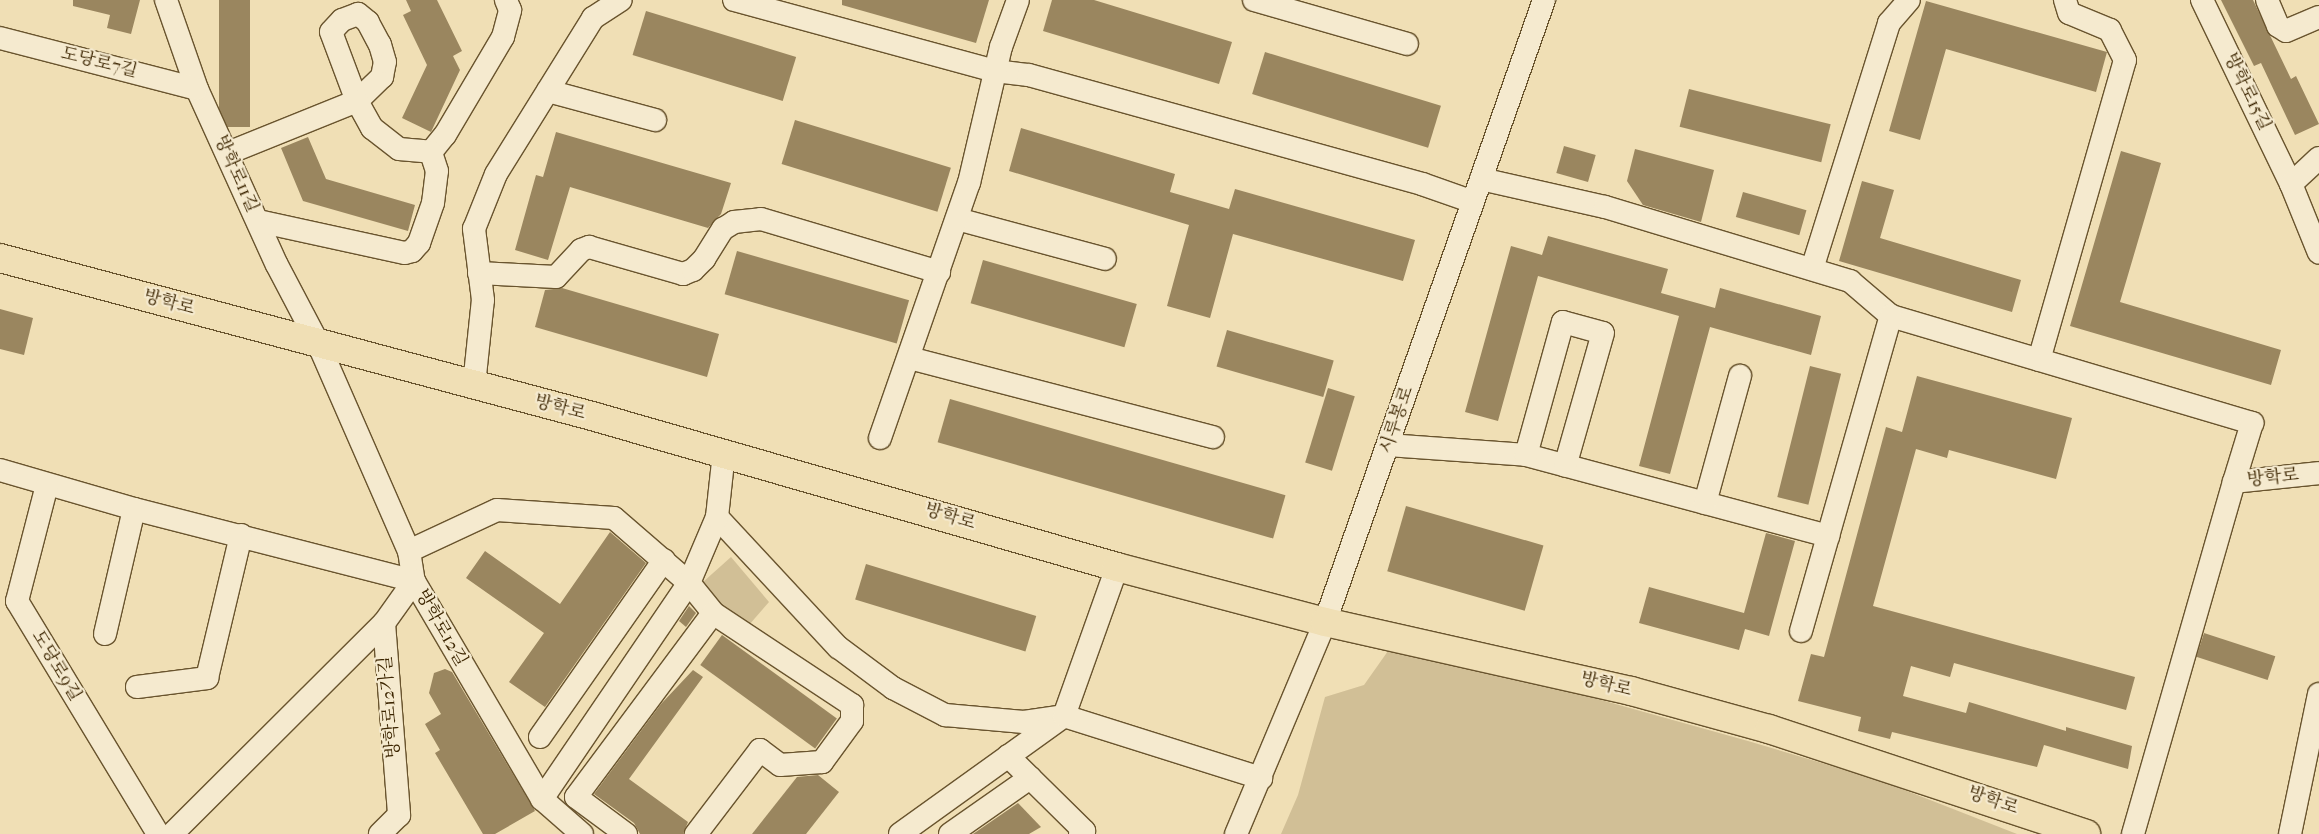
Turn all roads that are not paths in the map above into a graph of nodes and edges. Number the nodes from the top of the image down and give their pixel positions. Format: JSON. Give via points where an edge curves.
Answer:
{"nodes":[{"id":1,"x":166,"y":0,"type":"edge"},
{"id":2,"x":506,"y":0,"type":"edge"},
{"id":3,"x":621,"y":0,"type":"edge"},
{"id":4,"x":734,"y":0,"type":"edge"},
{"id":5,"x":1018,"y":0,"type":"edge"},
{"id":6,"x":1254,"y":0,"type":"edge"},
{"id":7,"x":1544,"y":0,"type":"edge"},
{"id":8,"x":1910,"y":0,"type":"edge"},
{"id":9,"x":2065,"y":0,"type":"edge"},
{"id":10,"x":2202,"y":0,"type":"edge"},
{"id":11,"x":2267,"y":0,"type":"edge"},
{"id":12,"x":2319,"y":17,"type":"edge"},
{"id":13,"x":0,"y":38,"type":"edge"},
{"id":14,"x":1407,"y":44,"type":"dead end"},
{"id":15,"x":994,"y":71,"type":"junction"},
{"id":16,"x":197,"y":89,"type":"junction"},
{"id":17,"x":548,"y":91,"type":"junction"},
{"id":18,"x":655,"y":120,"type":"dead end"},
{"id":19,"x":431,"y":152,"type":"junction"},
{"id":20,"x":228,"y":153,"type":"junction"},
{"id":21,"x":2319,"y":158,"type":"edge"},
{"id":22,"x":1481,"y":179,"type":"junction"},
{"id":23,"x":2291,"y":184,"type":"junction"},
{"id":24,"x":1473,"y":202,"type":"junction"},
{"id":25,"x":957,"y":218,"type":"junction"},
{"id":26,"x":258,"y":220,"type":"junction"},
{"id":27,"x":2319,"y":253,"type":"edge"},
{"id":28,"x":0,"y":258,"type":"edge"},
{"id":29,"x":1105,"y":259,"type":"dead end"},
{"id":30,"x":1812,"y":269,"type":"junction"},
{"id":31,"x":939,"y":272,"type":"junction"},
{"id":32,"x":480,"y":273,"type":"junction"},
{"id":33,"x":1891,"y":316,"type":"junction"},
{"id":34,"x":318,"y":343,"type":"junction"},
{"id":35,"x":909,"y":358,"type":"junction"},
{"id":36,"x":2039,"y":360,"type":"junction"},
{"id":37,"x":1740,"y":376,"type":"dead end"},
{"id":38,"x":474,"y":385,"type":"junction"},
{"id":39,"x":1213,"y":437,"type":"dead end"},
{"id":40,"x":880,"y":438,"type":"dead end"},
{"id":41,"x":1388,"y":444,"type":"junction"},
{"id":42,"x":724,"y":453,"type":"junction"},
{"id":43,"x":1526,"y":455,"type":"junction"},
{"id":44,"x":1565,"y":466,"type":"junction"},
{"id":45,"x":0,"y":470,"type":"edge"},
{"id":46,"x":2319,"y":473,"type":"edge"},
{"id":47,"x":2234,"y":482,"type":"junction"},
{"id":48,"x":47,"y":485,"type":"junction"},
{"id":49,"x":1705,"y":503,"type":"junction"},
{"id":50,"x":134,"y":509,"type":"junction"},
{"id":51,"x":717,"y":517,"type":"junction"},
{"id":52,"x":242,"y":535,"type":"junction"},
{"id":53,"x":1828,"y":536,"type":"junction"},
{"id":54,"x":409,"y":551,"type":"junction"},
{"id":55,"x":664,"y":560,"type":"junction"},
{"id":56,"x":1117,"y":567,"type":"junction"},
{"id":57,"x":414,"y":581,"type":"junction"},
{"id":58,"x":689,"y":582,"type":"junction"},
{"id":59,"x":713,"y":613,"type":"junction"},
{"id":60,"x":1325,"y":622,"type":"junction"},
{"id":61,"x":384,"y":623,"type":"junction"},
{"id":62,"x":1801,"y":631,"type":"dead end"},
{"id":63,"x":105,"y":634,"type":"dead end"},
{"id":64,"x":137,"y":687,"type":"dead end"},
{"id":65,"x":2319,"y":694,"type":"edge"},
{"id":66,"x":1064,"y":716,"type":"junction"},
{"id":67,"x":540,"y":738,"type":"dead end"},
{"id":68,"x":1008,"y":756,"type":"junction"},
{"id":69,"x":1030,"y":778,"type":"junction"},
{"id":70,"x":1261,"y":778,"type":"junction"},
{"id":71,"x":542,"y":799,"type":"junction"},
{"id":72,"x":2296,"y":829,"type":"edge"},
{"id":73,"x":706,"y":831,"type":"edge"},
{"id":74,"x":1084,"y":833,"type":"edge"},
{"id":75,"x":158,"y":834,"type":"edge"},
{"id":76,"x":172,"y":834,"type":"edge"},
{"id":77,"x":380,"y":834,"type":"edge"},
{"id":78,"x":582,"y":834,"type":"edge"},
{"id":79,"x":626,"y":834,"type":"edge"},
{"id":80,"x":900,"y":834,"type":"edge"},
{"id":81,"x":950,"y":834,"type":"edge"},
{"id":82,"x":1236,"y":834,"type":"edge"},
{"id":83,"x":2086,"y":834,"type":"edge"},
{"id":84,"x":2133,"y":834,"type":"edge"}],
"edges":[{"from":1,"to":16,"type":"street","name":"방학로11길"},
{"from":2,"to":19,"type":"street","via":[[510,10],[504,37],[446,135]]},
{"from":3,"to":17,"type":"street","via":[[593,18]]},
{"from":4,"to":15,"type":"street"},
{"from":5,"to":15,"type":"street"},
{"from":6,"to":14,"type":"street"},
{"from":7,"to":22,"type":"street","name":"시루봉로"},
{"from":8,"to":30,"type":"street","via":[[1889,23]]},
{"from":9,"to":36,"type":"street","via":[[2069,13],[2110,30],[2125,60]]},
{"from":10,"to":23,"type":"street","name":"방학로15길"},
{"from":11,"to":12,"type":"street","via":[[2278,26],[2286,31]]},
{"from":13,"to":16,"type":"street","name":"도당로7길"},
{"from":15,"to":24,"type":"street","via":[[1029,74],[1422,184]]},
{"from":15,"to":25,"type":"street","via":[[969,183]]},
{"from":16,"to":20,"type":"street","name":"방학로11길"},
{"from":17,"to":18,"type":"street"},
{"from":17,"to":32,"type":"street","via":[[496,174],[474,229]]},
{"from":19,"to":20,"type":"street","via":[[399,149],[372,128],[356,101]]},
{"from":19,"to":26,"type":"street","via":[[437,171],[433,203],[419,244],[405,254]]},
{"from":20,"to":26,"type":"street","name":"방학로11길"},
{"from":21,"to":23,"type":"street"},
{"from":22,"to":24,"type":"street","name":"시루봉로"},
{"from":22,"to":30,"type":"street","via":[[1605,207]]},
{"from":23,"to":27,"type":"street","name":"방학로15길"},
{"from":24,"to":41,"type":"street","name":"시루봉로"},
{"from":25,"to":29,"type":"street"},
{"from":25,"to":31,"type":"street"},
{"from":26,"to":34,"type":"street","name":"방학로11길"},
{"from":28,"to":34,"type":"main road","name":"방학로"},
{"from":30,"to":33,"type":"street","via":[[1850,281]]},
{"from":31,"to":32,"type":"street","via":[[760,219],[734,222],[723,229],[704,259],[693,270],[683,274],[589,247],[580,250],[556,277]]},
{"from":31,"to":35,"type":"street"},
{"from":32,"to":38,"type":"street","via":[[483,300]]},
{"from":33,"to":36,"type":"street"},
{"from":33,"to":53,"type":"street"},
{"from":34,"to":38,"type":"main road","name":"방학로"},
{"from":34,"to":54,"type":"street","name":"방학로12길"},
{"from":35,"to":39,"type":"street"},
{"from":35,"to":40,"type":"street"},
{"from":36,"to":47,"type":"street","via":[[2252,423]]},
{"from":37,"to":49,"type":"street"},
{"from":38,"to":42,"type":"main road","name":"방학로"},
{"from":41,"to":43,"type":"street"},
{"from":41,"to":60,"type":"street","name":"시루봉로"},
{"from":42,"to":51,"type":"street"},
{"from":42,"to":56,"type":"main road","name":"방학로"},
{"from":43,"to":44,"type":"street"},
{"from":43,"to":44,"type":"street","via":[[1563,322],[1603,333]]},
{"from":44,"to":49,"type":"street"},
{"from":45,"to":48,"type":"street"},
{"from":46,"to":47,"type":"street","name":"방학로"},
{"from":47,"to":84,"type":"street","name":"방학로"},
{"from":48,"to":50,"type":"street"},
{"from":48,"to":75,"type":"street","name":"도당로9길","via":[[17,601]]},
{"from":49,"to":53,"type":"street"},
{"from":50,"to":52,"type":"street"},
{"from":50,"to":63,"type":"street"},
{"from":51,"to":58,"type":"street"},
{"from":51,"to":66,"type":"street","via":[[838,647],[893,688],[945,715],[1024,722]]},
{"from":52,"to":57,"type":"street"},
{"from":52,"to":64,"type":"street","via":[[208,678]]},
{"from":53,"to":62,"type":"street"},
{"from":54,"to":55,"type":"street","via":[[497,510],[614,518]]},
{"from":54,"to":57,"type":"street","name":"방학로12길"},
{"from":55,"to":58,"type":"street"},
{"from":55,"to":67,"type":"street"},
{"from":56,"to":60,"type":"main road","name":"방학로"},
{"from":56,"to":66,"type":"street"},
{"from":57,"to":61,"type":"street"},
{"from":57,"to":71,"type":"street","name":"방학로12길"},
{"from":58,"to":59,"type":"street"},
{"from":58,"to":71,"type":"street"},
{"from":59,"to":73,"type":"street","via":[[852,705],[852,720],[822,762],[780,764],[760,750]]},
{"from":59,"to":79,"type":"street","via":[[576,797]]},
{"from":60,"to":70,"type":"street","name":"시루봉로"},
{"from":60,"to":83,"type":"main road","name":"방학로","via":[[1519,663],[1769,729]]},
{"from":61,"to":76,"type":"street"},
{"from":61,"to":77,"type":"street","name":"방학로12가길","via":[[399,815]]},
{"from":65,"to":72,"type":"street"},
{"from":66,"to":68,"type":"street"},
{"from":66,"to":70,"type":"street"},
{"from":68,"to":69,"type":"street"},
{"from":68,"to":80,"type":"street"},
{"from":69,"to":74,"type":"street"},
{"from":69,"to":81,"type":"street"},
{"from":70,"to":82,"type":"street","name":"시루봉로"},
{"from":71,"to":78,"type":"street","name":"방학로12길"}]}
